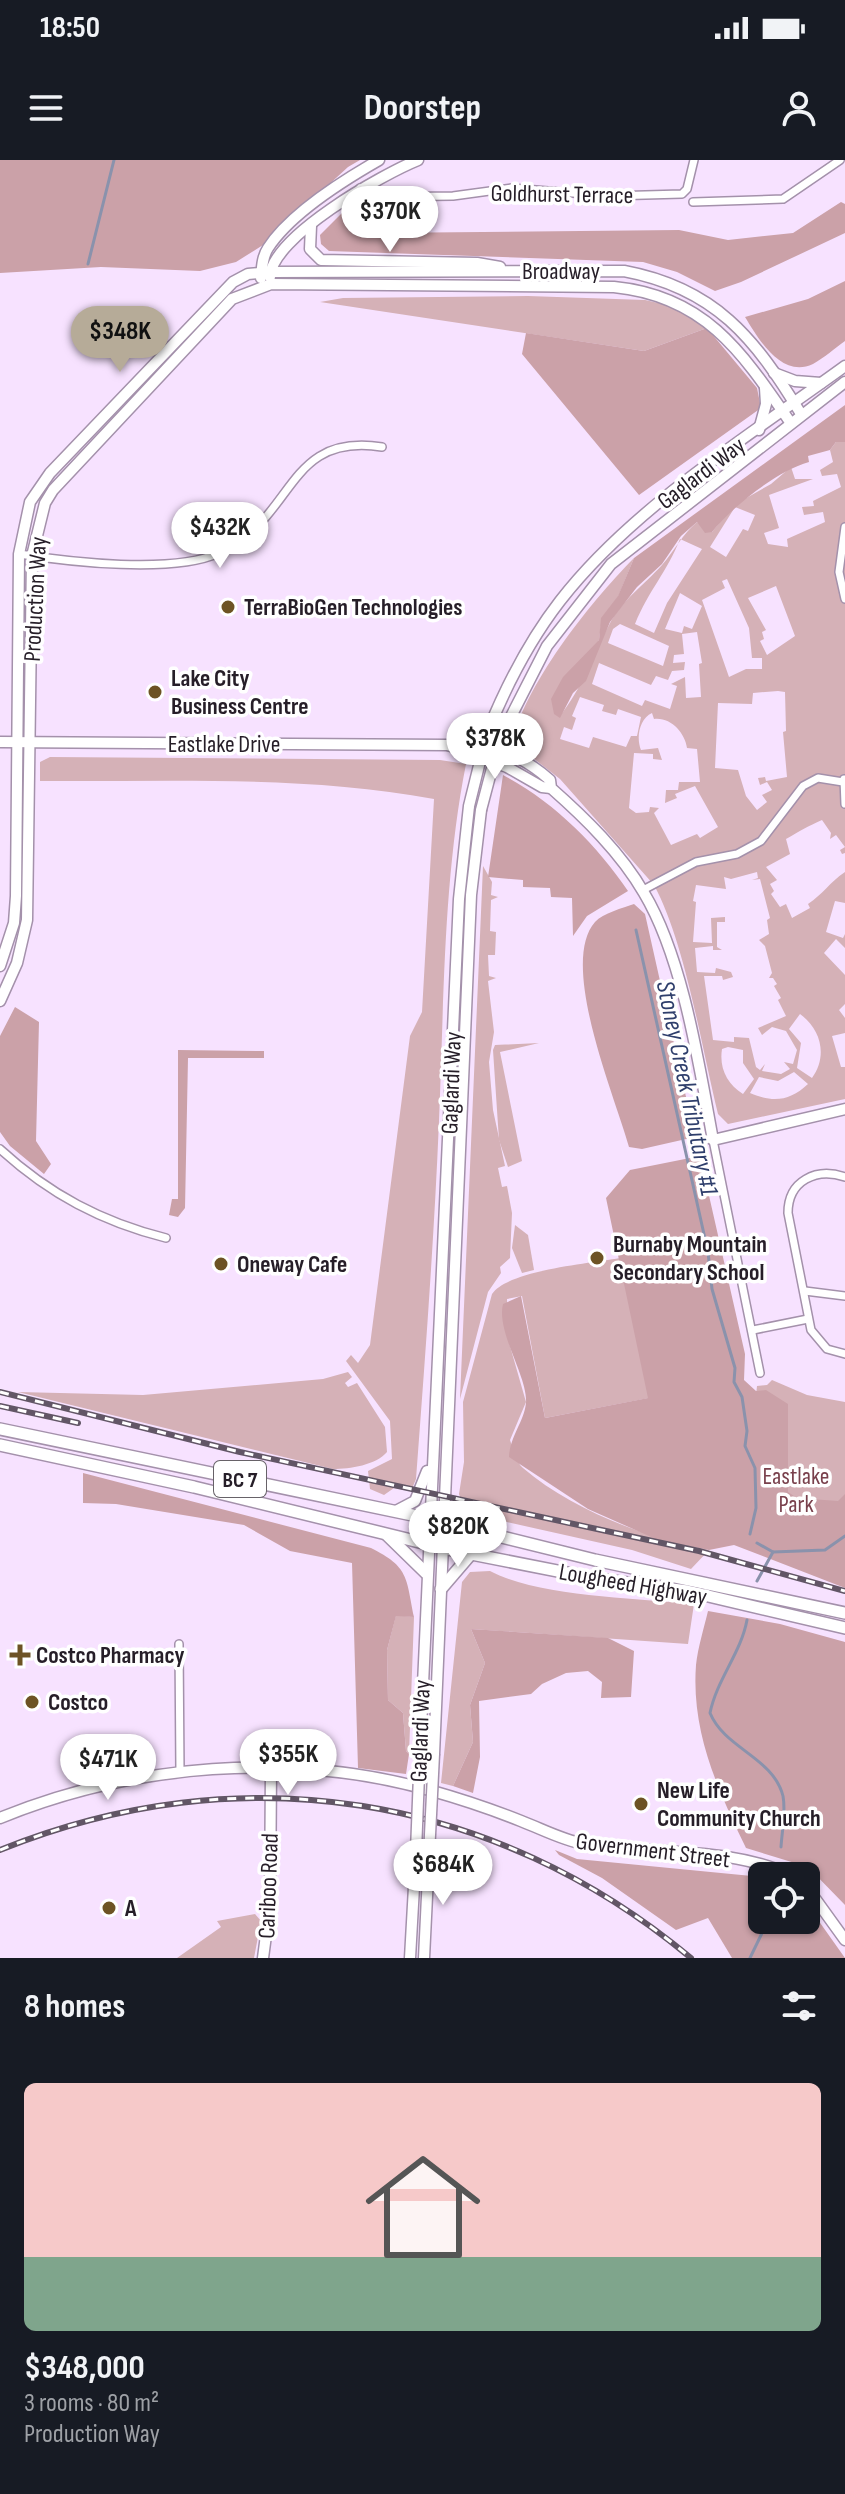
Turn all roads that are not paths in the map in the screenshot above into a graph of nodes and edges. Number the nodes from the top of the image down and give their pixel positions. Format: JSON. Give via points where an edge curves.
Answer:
{"nodes":[{"id":1,"x":379,"y":160,"type":"edge"},
{"id":2,"x":418,"y":160,"type":"edge"},
{"id":3,"x":694,"y":160,"type":"edge"},
{"id":4,"x":840,"y":160,"type":"edge"},
{"id":5,"x":360,"y":188,"type":"junction"},
{"id":6,"x":693,"y":202,"type":"dead end"},
{"id":7,"x":311,"y":226,"type":"junction"},
{"id":8,"x":509,"y":270,"type":"junction"},
{"id":9,"x":266,"y":272,"type":"junction"},
{"id":10,"x":266,"y":285,"type":"junction"},
{"id":11,"x":845,"y":366,"type":"edge"},
{"id":12,"x":772,"y":373,"type":"junction"},
{"id":13,"x":845,"y":382,"type":"edge"},
{"id":14,"x":821,"y":383,"type":"junction"},
{"id":15,"x":765,"y":386,"type":"junction"},
{"id":16,"x":794,"y":403,"type":"junction"},
{"id":17,"x":783,"y":412,"type":"junction"},
{"id":18,"x":801,"y":414,"type":"junction"},
{"id":19,"x":790,"y":422,"type":"junction"},
{"id":20,"x":759,"y":430,"type":"junction"},
{"id":21,"x":382,"y":447,"type":"dead end"},
{"id":22,"x":845,"y":527,"type":"edge"},
{"id":23,"x":19,"y":554,"type":"junction"},
{"id":24,"x":32,"y":556,"type":"junction"},
{"id":25,"x":845,"y":599,"type":"edge"},
{"id":26,"x":0,"y":742,"type":"edge"},
{"id":27,"x":17,"y":742,"type":"junction"},
{"id":28,"x":31,"y":742,"type":"junction"},
{"id":29,"x":844,"y":780,"type":"edge"},
{"id":30,"x":845,"y":804,"type":"edge"},
{"id":31,"x":643,"y":890,"type":"junction"},
{"id":32,"x":0,"y":966,"type":"edge"},
{"id":33,"x":0,"y":1001,"type":"edge"},
{"id":34,"x":845,"y":1109,"type":"edge"},
{"id":35,"x":713,"y":1140,"type":"junction"},
{"id":36,"x":0,"y":1149,"type":"edge"},
{"id":37,"x":845,"y":1177,"type":"edge"},
{"id":38,"x":166,"y":1238,"type":"dead end"},
{"id":39,"x":805,"y":1291,"type":"junction"},
{"id":40,"x":845,"y":1296,"type":"edge"},
{"id":41,"x":808,"y":1319,"type":"junction"},
{"id":42,"x":753,"y":1330,"type":"junction"},
{"id":43,"x":845,"y":1354,"type":"edge"},
{"id":44,"x":760,"y":1373,"type":"dead end"},
{"id":45,"x":0,"y":1429,"type":"edge"},
{"id":46,"x":435,"y":1430,"type":"junction"},
{"id":47,"x":0,"y":1445,"type":"edge"},
{"id":48,"x":396,"y":1511,"type":"junction"},
{"id":49,"x":429,"y":1519,"type":"junction"},
{"id":50,"x":443,"y":1522,"type":"junction"},
{"id":51,"x":387,"y":1534,"type":"junction"},
{"id":52,"x":428,"y":1543,"type":"junction"},
{"id":53,"x":442,"y":1547,"type":"junction"},
{"id":54,"x":471,"y":1554,"type":"junction"},
{"id":55,"x":426,"y":1573,"type":"junction"},
{"id":56,"x":688,"y":1586,"type":"junction"},
{"id":57,"x":441,"y":1589,"type":"junction"},
{"id":58,"x":728,"y":1594,"type":"junction"},
{"id":59,"x":845,"y":1613,"type":"edge"},
{"id":60,"x":845,"y":1628,"type":"edge"},
{"id":61,"x":179,"y":1644,"type":"dead end"},
{"id":62,"x":271,"y":1769,"type":"junction"},
{"id":63,"x":180,"y":1773,"type":"junction"},
{"id":64,"x":0,"y":1818,"type":"edge"},
{"id":65,"x":748,"y":1864,"type":"edge"},
{"id":66,"x":820,"y":1905,"type":"edge"},
{"id":67,"x":845,"y":1940,"type":"edge"},
{"id":68,"x":264,"y":1957,"type":"edge"},
{"id":69,"x":410,"y":1958,"type":"edge"},
{"id":70,"x":424,"y":1958,"type":"edge"}],
"edges":[{"from":1,"to":9,"type":"street","via":[[334,188],[276,239],[265,252]]},
{"from":2,"to":5,"type":"street"},
{"from":3,"to":5,"type":"street","name":"Goldhurst Terrace","via":[[682,194],[609,196],[512,188],[453,196],[375,197]]},
{"from":4,"to":6,"type":"street","via":[[783,199]]},
{"from":5,"to":7,"type":"street"},
{"from":7,"to":8,"type":"street","via":[[310,249],[321,260],[477,263]]},
{"from":7,"to":9,"type":"street"},
{"from":8,"to":9,"type":"street","name":"Broadway"},
{"from":8,"to":12,"type":"street","name":"Broadway","via":[[624,271],[684,287],[721,311]]},
{"from":9,"to":10,"type":"street"},
{"from":9,"to":23,"type":"street","name":"Production Way","via":[[233,282],[215,297],[50,473],[30,502]]},
{"from":10,"to":15,"type":"street","name":"Broadway","via":[[614,287],[651,293],[681,303],[711,323]]},
{"from":10,"to":24,"type":"street","name":"Production Way","via":[[232,299],[53,490]]},
{"from":11,"to":14,"type":"street","name":"Gaglardi Way"},
{"from":12,"to":14,"type":"street"},
{"from":12,"to":16,"type":"street","name":"Broadway"},
{"from":13,"to":18,"type":"street","name":"Gaglardi Way"},
{"from":14,"to":16,"type":"street","name":"Gaglardi Way"},
{"from":15,"to":17,"type":"street","name":"Broadway"},
{"from":15,"to":20,"type":"street"},
{"from":16,"to":17,"type":"street","name":"Gaglardi Way"},
{"from":16,"to":18,"type":"street","name":"Broadway"},
{"from":17,"to":19,"type":"street","name":"Broadway"},
{"from":17,"to":20,"type":"street","name":"Gaglardi Way"},
{"from":18,"to":19,"type":"street","name":"Gaglardi Way"},
{"from":19,"to":50,"type":"street","name":"Gaglardi Way","bridge":true,"via":[[611,564],[547,646],[500,738],[481,810],[471,895]]},
{"from":20,"to":46,"type":"street","name":"Gaglardi Way","bridge":true,"via":[[648,512],[580,577],[526,653],[487,733],[469,806],[459,899]]},
{"from":21,"to":24,"type":"street","via":[[339,446],[320,453],[256,531],[200,560],[164,564]]},
{"from":22,"to":25,"type":"street","via":[[839,573]]},
{"from":23,"to":24,"type":"street"},
{"from":23,"to":27,"type":"street","name":"Production Way"},
{"from":24,"to":28,"type":"street","name":"Production Way"},
{"from":26,"to":27,"type":"street","name":"Eastlake Drive"},
{"from":27,"to":28,"type":"street","name":"Eastlake Drive"},
{"from":27,"to":32,"type":"street","name":"Production Way","via":[[14,923]]},
{"from":28,"to":31,"type":"street","name":"Eastlake Drive","via":[[448,745],[551,788],[621,859]]},
{"from":28,"to":33,"type":"street","name":"Production Way","via":[[27,920],[17,963]]},
{"from":29,"to":30,"type":"street"},
{"from":29,"to":31,"type":"street","via":[[812,781],[789,804],[777,830],[761,841],[720,861],[694,858]]},
{"from":31,"to":35,"type":"street","name":"Eastlake Drive","via":[[675,967]]},
{"from":34,"to":35,"type":"street"},
{"from":35,"to":42,"type":"street","name":"Eastlake Drive"},
{"from":36,"to":38,"type":"street","via":[[75,1205]]},
{"from":37,"to":39,"type":"street","via":[[812,1175],[790,1195],[788,1213]]},
{"from":39,"to":40,"type":"street"},
{"from":39,"to":41,"type":"street"},
{"from":41,"to":42,"type":"street"},
{"from":41,"to":43,"type":"street","via":[[821,1344]]},
{"from":42,"to":44,"type":"street","name":"Eastlake Drive"},
{"from":45,"to":48,"type":"main road","name":"Lougheed Highway","number":"BC 7"},
{"from":46,"to":48,"type":"street","via":[[425,1482],[415,1501]]},
{"from":46,"to":49,"type":"street","name":"Gaglardi Way"},
{"from":47,"to":51,"type":"main road","name":"Lougheed Highway","number":"BC 7"},
{"from":48,"to":49,"type":"main road","name":"Lougheed Highway","number":"BC 7"},
{"from":49,"to":50,"type":"main road","name":"Lougheed Highway","number":"BC 7"},
{"from":49,"to":52,"type":"street","name":"Gaglardi Way"},
{"from":50,"to":53,"type":"street","name":"Gaglardi Way"},
{"from":50,"to":56,"type":"main road","name":"Lougheed Highway","number":"BC 7"},
{"from":51,"to":52,"type":"main road","name":"Lougheed Highway","number":"BC 7"},
{"from":51,"to":55,"type":"main road"},
{"from":52,"to":53,"type":"main road","name":"Lougheed Highway","number":"BC 7"},
{"from":52,"to":55,"type":"street","name":"Gaglardi Way"},
{"from":53,"to":54,"type":"main road","name":"Lougheed Highway","number":"BC 7"},
{"from":53,"to":57,"type":"street","name":"Gaglardi Way"},
{"from":54,"to":56,"type":"main road","name":"Lougheed Highway","number":"BC 7","via":[[598,1579]]},
{"from":54,"to":57,"type":"main road"},
{"from":55,"to":69,"type":"street","name":"Gaglardi Way","bridge":true},
{"from":56,"to":58,"type":"main road","name":"Lougheed Highway","number":"BC 7"},
{"from":57,"to":70,"type":"street","name":"Gaglardi Way","bridge":true},
{"from":58,"to":59,"type":"main road","name":"Lougheed Highway","number":"BC 7"},
{"from":58,"to":60,"type":"main road","name":"Lougheed Highway","number":"BC 7"},
{"from":61,"to":63,"type":"street"},
{"from":62,"to":63,"type":"street","name":"Government Street"},
{"from":62,"to":65,"type":"street","name":"Government Street","via":[[344,1774],[426,1789],[583,1844]]},
{"from":62,"to":68,"type":"street","name":"Cariboo Road","via":[[270,1905]]},
{"from":63,"to":64,"type":"street","name":"Government Street","via":[[72,1793]]},
{"from":66,"to":67,"type":"street"}]}
